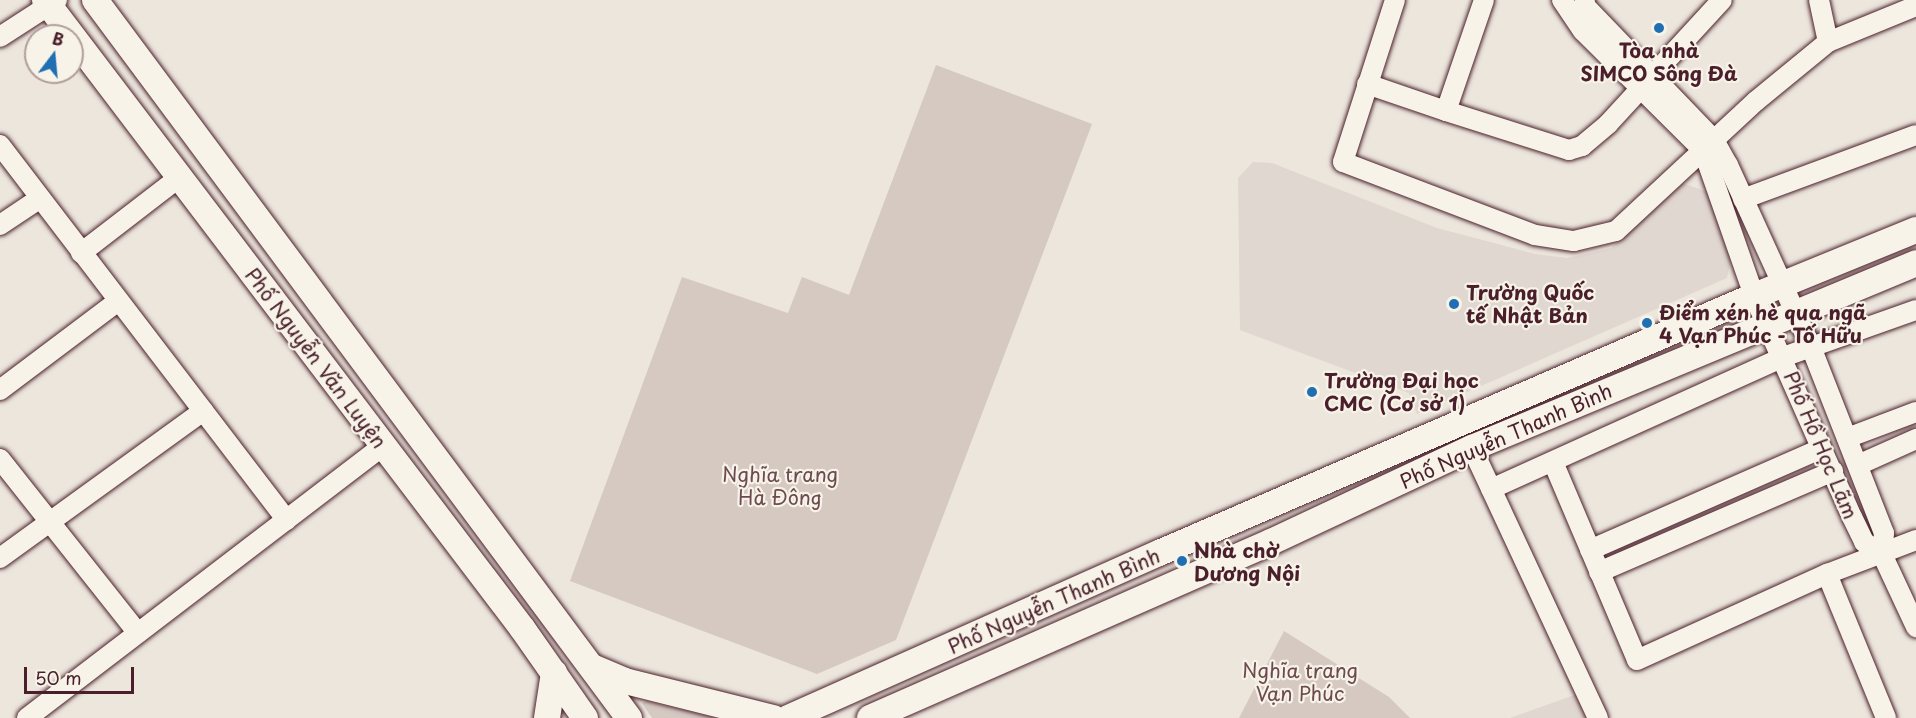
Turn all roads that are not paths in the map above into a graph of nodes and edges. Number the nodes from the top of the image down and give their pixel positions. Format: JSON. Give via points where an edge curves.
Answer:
{"nodes":[{"id":1,"x":95,"y":0,"type":"edge"},
{"id":2,"x":1395,"y":0,"type":"edge"},
{"id":3,"x":1484,"y":0,"type":"edge"},
{"id":4,"x":1561,"y":0,"type":"edge"},
{"id":5,"x":1585,"y":0,"type":"edge"},
{"id":6,"x":1722,"y":0,"type":"edge"},
{"id":7,"x":1819,"y":0,"type":"edge"},
{"id":8,"x":50,"y":2,"type":"edge"},
{"id":9,"x":1916,"y":6,"type":"edge"},
{"id":10,"x":0,"y":37,"type":"edge"},
{"id":11,"x":1828,"y":42,"type":"junction"},
{"id":12,"x":1647,"y":83,"type":"junction"},
{"id":13,"x":1367,"y":84,"type":"junction"},
{"id":14,"x":1446,"y":111,"type":"junction"},
{"id":15,"x":1916,"y":135,"type":"edge"},
{"id":16,"x":0,"y":145,"type":"edge"},
{"id":17,"x":1709,"y":145,"type":"junction"},
{"id":18,"x":181,"y":176,"type":"junction"},
{"id":19,"x":39,"y":199,"type":"junction"},
{"id":20,"x":1743,"y":199,"type":"junction"},
{"id":21,"x":0,"y":225,"type":"edge"},
{"id":22,"x":1916,"y":230,"type":"edge"},
{"id":23,"x":81,"y":253,"type":"junction"},
{"id":24,"x":1916,"y":263,"type":"edge"},
{"id":25,"x":1780,"y":285,"type":"junction"},
{"id":26,"x":1754,"y":296,"type":"junction"},
{"id":27,"x":118,"y":301,"type":"junction"},
{"id":28,"x":1916,"y":310,"type":"edge"},
{"id":29,"x":1794,"y":311,"type":"junction"},
{"id":30,"x":1767,"y":323,"type":"junction"},
{"id":31,"x":1811,"y":347,"type":"junction"},
{"id":32,"x":1784,"y":357,"type":"junction"},
{"id":33,"x":0,"y":390,"type":"edge"},
{"id":34,"x":203,"y":411,"type":"junction"},
{"id":35,"x":1916,"y":412,"type":"edge"},
{"id":36,"x":1847,"y":438,"type":"junction"},
{"id":37,"x":1916,"y":439,"type":"edge"},
{"id":38,"x":382,"y":447,"type":"junction"},
{"id":39,"x":1472,"y":448,"type":"junction"},
{"id":40,"x":1822,"y":448,"type":"junction"},
{"id":41,"x":0,"y":459,"type":"edge"},
{"id":42,"x":1553,"y":462,"type":"junction"},
{"id":43,"x":1858,"y":465,"type":"junction"},
{"id":44,"x":1833,"y":471,"type":"junction"},
{"id":45,"x":1491,"y":489,"type":"junction"},
{"id":46,"x":287,"y":520,"type":"junction"},
{"id":47,"x":48,"y":522,"type":"junction"},
{"id":48,"x":1916,"y":540,"type":"edge"},
{"id":49,"x":1590,"y":550,"type":"junction"},
{"id":50,"x":1882,"y":554,"type":"junction"},
{"id":51,"x":0,"y":558,"type":"edge"},
{"id":52,"x":1599,"y":572,"type":"junction"},
{"id":53,"x":1827,"y":574,"type":"junction"},
{"id":54,"x":1915,"y":621,"type":"edge"},
{"id":55,"x":138,"y":633,"type":"junction"},
{"id":56,"x":591,"y":666,"type":"junction"},
{"id":57,"x":554,"y":674,"type":"junction"},
{"id":58,"x":27,"y":718,"type":"edge"},
{"id":59,"x":547,"y":718,"type":"edge"},
{"id":60,"x":585,"y":718,"type":"edge"},
{"id":61,"x":629,"y":718,"type":"edge"},
{"id":62,"x":773,"y":718,"type":"edge"},
{"id":63,"x":788,"y":718,"type":"edge"},
{"id":64,"x":870,"y":718,"type":"edge"},
{"id":65,"x":1598,"y":718,"type":"edge"},
{"id":66,"x":1886,"y":718,"type":"edge"}],
"edges":[{"from":1,"to":56,"type":"main road","name":"Phố Nguyễn Văn Luyện"},
{"from":2,"to":13,"type":"street"},
{"from":3,"to":14,"type":"street"},
{"from":4,"to":12,"type":"street","via":[[1582,31]]},
{"from":5,"to":12,"type":"street","via":[[1584,5]]},
{"from":6,"to":12,"type":"street"},
{"from":7,"to":11,"type":"street"},
{"from":8,"to":10,"type":"street"},
{"from":8,"to":18,"type":"main road","name":"Phố Nguyễn Văn Luyện"},
{"from":9,"to":11,"type":"street"},
{"from":11,"to":17,"type":"street"},
{"from":12,"to":14,"type":"street","via":[[1591,138],[1569,150]]},
{"from":12,"to":17,"type":"street"},
{"from":13,"to":14,"type":"street"},
{"from":13,"to":17,"type":"street","via":[[1343,162],[1535,235],[1574,241],[1616,231]]},
{"from":15,"to":20,"type":"street"},
{"from":16,"to":19,"type":"street"},
{"from":17,"to":20,"type":"street","name":"Phố Hồ Học Lãm"},
{"from":17,"to":26,"type":"street","name":"Phố Hồ Học Lãm"},
{"from":18,"to":23,"type":"street"},
{"from":18,"to":38,"type":"main road","name":"Phố Nguyễn Văn Luyện"},
{"from":19,"to":21,"type":"street"},
{"from":19,"to":23,"type":"street"},
{"from":20,"to":25,"type":"street","name":"Phố Hồ Học Lãm"},
{"from":22,"to":25,"type":"main road","name":"Phố Nguyễn Thanh Bình"},
{"from":23,"to":27,"type":"street"},
{"from":24,"to":29,"type":"main road","name":"Phố Nguyễn Thanh Bình"},
{"from":25,"to":26,"type":"main road","name":"Phố Nguyễn Thanh Bình"},
{"from":25,"to":29,"type":"street","name":"Phố Hồ Học Lãm"},
{"from":26,"to":30,"type":"street","name":"Phố Hồ Học Lãm"},
{"from":26,"to":63,"type":"main road","name":"Phố Nguyễn Thanh Bình"},
{"from":27,"to":33,"type":"street"},
{"from":27,"to":34,"type":"street"},
{"from":28,"to":31,"type":"street"},
{"from":29,"to":30,"type":"main road","name":"Phố Nguyễn Thanh Bình"},
{"from":29,"to":31,"type":"street","name":"Phố Hồ Học Lãm"},
{"from":30,"to":32,"type":"street","name":"Phố Hồ Học Lãm"},
{"from":30,"to":39,"type":"main road","name":"Phố Nguyễn Thanh Bình"},
{"from":31,"to":32,"type":"street"},
{"from":31,"to":36,"type":"street","name":"Phố Hồ Học Lãm"},
{"from":32,"to":40,"type":"street","name":"Phố Hồ Học Lãm"},
{"from":32,"to":42,"type":"street"},
{"from":34,"to":46,"type":"street"},
{"from":34,"to":47,"type":"street"},
{"from":35,"to":36,"type":"street"},
{"from":36,"to":43,"type":"street","name":"Phố Hồ Học Lãm"},
{"from":37,"to":43,"type":"street"},
{"from":38,"to":46,"type":"street"},
{"from":38,"to":57,"type":"main road","name":"Phố Nguyễn Văn Luyện"},
{"from":39,"to":45,"type":"street"},
{"from":39,"to":64,"type":"main road","name":"Phố Nguyễn Thanh Bình","via":[[1271,542]]},
{"from":40,"to":44,"type":"street","name":"Phố Hồ Học Lãm"},
{"from":40,"to":49,"type":"street"},
{"from":41,"to":47,"type":"street"},
{"from":42,"to":45,"type":"street"},
{"from":42,"to":49,"type":"street"},
{"from":43,"to":50,"type":"street","name":"Phố Hồ Học Lãm","via":[[1884,533]]},
{"from":44,"to":50,"type":"street","name":"Phố Hồ Học Lãm","via":[[1864,542]]},
{"from":44,"to":52,"type":"street"},
{"from":45,"to":65,"type":"street"},
{"from":46,"to":55,"type":"street"},
{"from":47,"to":51,"type":"street"},
{"from":47,"to":55,"type":"street"},
{"from":48,"to":50,"type":"street"},
{"from":49,"to":52,"type":"street"},
{"from":50,"to":53,"type":"street"},
{"from":50,"to":54,"type":"street","name":"Phố Hồ Học Lãm"},
{"from":52,"to":53,"type":"street","via":[[1637,660]]},
{"from":53,"to":66,"type":"street"},
{"from":55,"to":58,"type":"street"},
{"from":56,"to":61,"type":"main road","name":"Phố Nguyễn Văn Luyện"},
{"from":56,"to":62,"type":"main road","via":[[625,681]]},
{"from":57,"to":59,"type":"main road"},
{"from":57,"to":60,"type":"main road","name":"Phố Nguyễn Văn Luyện"}]}
